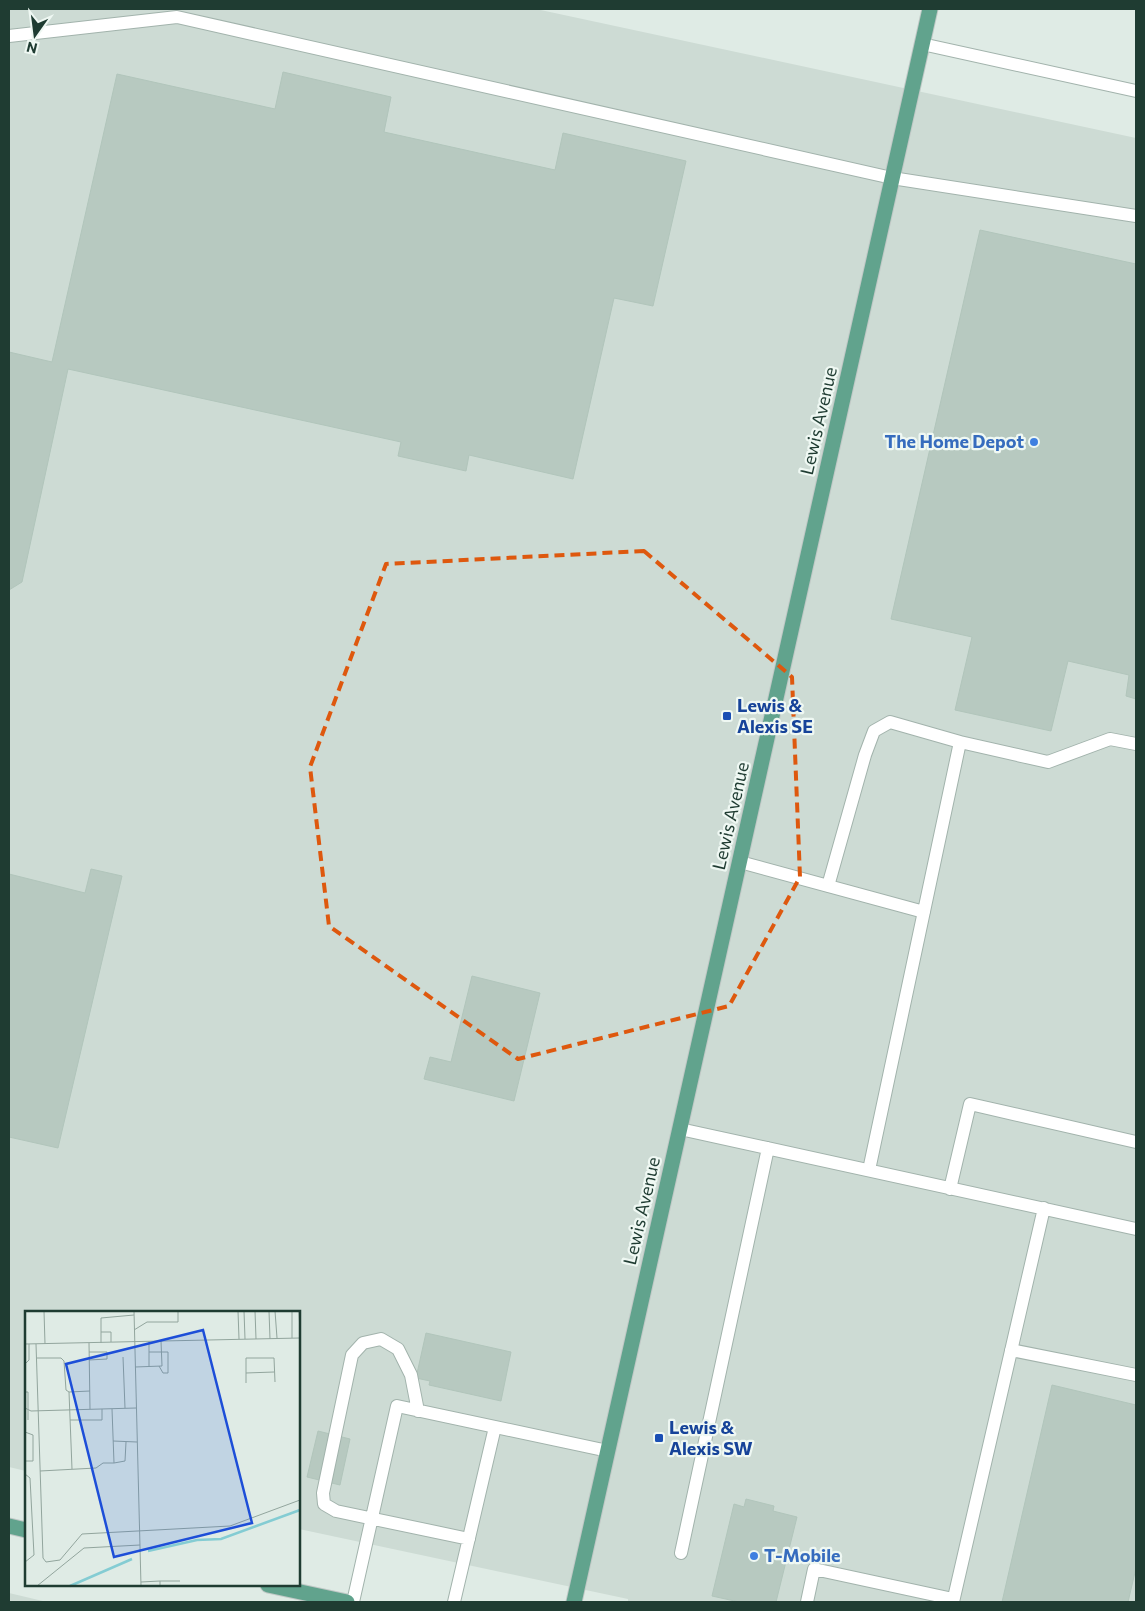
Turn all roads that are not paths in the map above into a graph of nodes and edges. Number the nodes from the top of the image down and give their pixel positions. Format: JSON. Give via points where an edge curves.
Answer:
{"nodes":[{"id":1,"x":930,"y":9,"type":"edge"},
{"id":2,"x":9,"y":36,"type":"edge"},
{"id":3,"x":922,"y":44,"type":"junction"},
{"id":4,"x":1136,"y":91,"type":"edge"},
{"id":5,"x":892,"y":178,"type":"junction"},
{"id":6,"x":1136,"y":216,"type":"edge"},
{"id":7,"x":960,"y":742,"type":"junction"},
{"id":8,"x":1136,"y":744,"type":"edge"},
{"id":9,"x":740,"y":862,"type":"junction"},
{"id":10,"x":828,"y":886,"type":"junction"},
{"id":11,"x":924,"y":912,"type":"junction"},
{"id":12,"x":680,"y":1129,"type":"junction"},
{"id":13,"x":1136,"y":1142,"type":"edge"},
{"id":14,"x":768,"y":1148,"type":"junction"},
{"id":15,"x":869,"y":1170,"type":"junction"},
{"id":16,"x":950,"y":1189,"type":"junction"},
{"id":17,"x":1044,"y":1208,"type":"junction"},
{"id":18,"x":1136,"y":1228,"type":"edge"},
{"id":19,"x":1011,"y":1350,"type":"junction"},
{"id":20,"x":1136,"y":1375,"type":"edge"},
{"id":21,"x":418,"y":1411,"type":"junction"},
{"id":22,"x":495,"y":1428,"type":"junction"},
{"id":23,"x":608,"y":1452,"type":"junction"},
{"id":24,"x":371,"y":1519,"type":"junction"},
{"id":25,"x":9,"y":1526,"type":"edge"},
{"id":26,"x":25,"y":1530,"type":"edge"},
{"id":27,"x":469,"y":1539,"type":"junction"},
{"id":28,"x":681,"y":1553,"type":"dead end"},
{"id":29,"x":273,"y":1586,"type":"edge"},
{"id":30,"x":953,"y":1601,"type":"edge"},
{"id":31,"x":346,"y":1602,"type":"edge"},
{"id":32,"x":353,"y":1602,"type":"edge"},
{"id":33,"x":454,"y":1602,"type":"edge"},
{"id":34,"x":574,"y":1602,"type":"edge"},
{"id":35,"x":807,"y":1602,"type":"edge"}],
"edges":[{"from":1,"to":3,"type":"main road","name":"Lewis Avenue"},
{"from":2,"to":5,"type":"lane","via":[[177,17]]},
{"from":3,"to":4,"type":"lane"},
{"from":3,"to":5,"type":"main road","name":"Lewis Avenue"},
{"from":5,"to":6,"type":"lane"},
{"from":5,"to":9,"type":"main road","name":"Lewis Avenue"},
{"from":7,"to":8,"type":"lane","via":[[1048,762],[1110,739]]},
{"from":7,"to":10,"type":"lane","via":[[890,722],[874,731]]},
{"from":7,"to":11,"type":"lane"},
{"from":9,"to":10,"type":"lane"},
{"from":9,"to":12,"type":"main road","name":"Lewis Avenue"},
{"from":10,"to":11,"type":"lane"},
{"from":11,"to":15,"type":"lane"},
{"from":12,"to":14,"type":"lane"},
{"from":12,"to":23,"type":"main road","name":"Lewis Avenue"},
{"from":13,"to":16,"type":"lane","via":[[970,1104]]},
{"from":14,"to":15,"type":"lane"},
{"from":14,"to":28,"type":"lane"},
{"from":15,"to":16,"type":"lane"},
{"from":16,"to":17,"type":"lane"},
{"from":17,"to":18,"type":"lane"},
{"from":17,"to":19,"type":"lane"},
{"from":19,"to":20,"type":"lane"},
{"from":19,"to":30,"type":"lane"},
{"from":21,"to":22,"type":"lane"},
{"from":21,"to":24,"type":"lane","via":[[397,1406]]},
{"from":21,"to":24,"type":"lane","via":[[411,1375],[398,1349],[381,1339],[363,1342],[352,1355],[323,1493],[324,1504],[336,1511]]},
{"from":22,"to":23,"type":"lane"},
{"from":22,"to":27,"type":"lane"},
{"from":23,"to":34,"type":"main road","name":"Lewis Avenue"},
{"from":24,"to":27,"type":"lane"},
{"from":24,"to":32,"type":"lane"},
{"from":25,"to":26,"type":"main road"},
{"from":27,"to":33,"type":"lane"},
{"from":29,"to":31,"type":"main road"},
{"from":30,"to":35,"type":"lane","via":[[814,1569]]}]}
